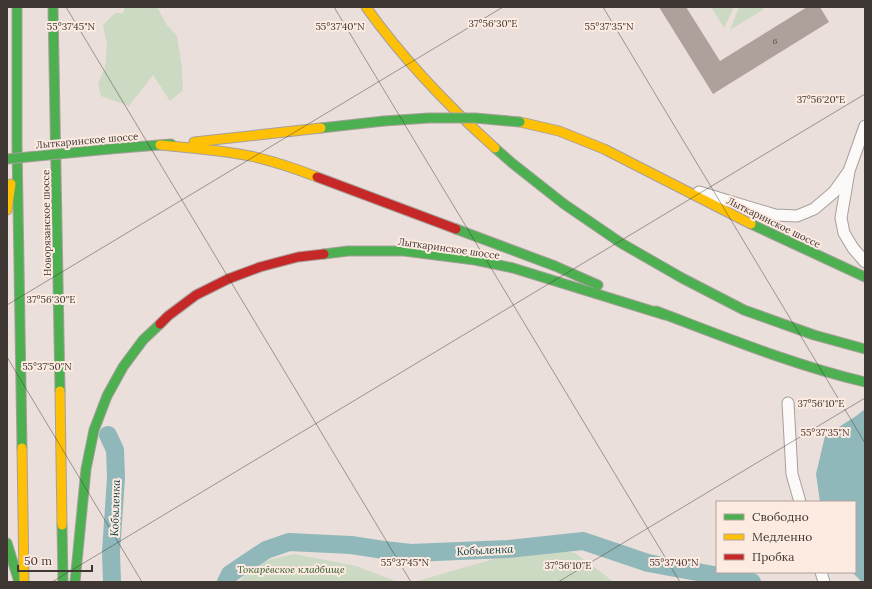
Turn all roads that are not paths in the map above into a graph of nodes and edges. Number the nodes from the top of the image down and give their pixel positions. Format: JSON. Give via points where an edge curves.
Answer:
{"nodes":[{"id":1,"x":17,"y":7,"type":"edge"},
{"id":2,"x":53,"y":7,"type":"edge"},
{"id":3,"x":366,"y":7,"type":"edge"},
{"id":4,"x":865,"y":126,"type":"edge"},
{"id":5,"x":17,"y":145,"type":"junction"},
{"id":6,"x":160,"y":145,"type":"junction"},
{"id":7,"x":7,"y":159,"type":"edge"},
{"id":8,"x":849,"y":171,"type":"junction"},
{"id":9,"x":676,"y":186,"type":"junction"},
{"id":10,"x":7,"y":210,"type":"edge"},
{"id":11,"x":865,"y":262,"type":"edge"},
{"id":12,"x":865,"y":277,"type":"edge"},
{"id":13,"x":665,"y":315,"type":"junction"},
{"id":14,"x":865,"y":349,"type":"edge"},
{"id":15,"x":865,"y":382,"type":"edge"},
{"id":16,"x":788,"y":403,"type":"dead end"},
{"id":17,"x":800,"y":501,"type":"edge"},
{"id":18,"x":7,"y":543,"type":"edge"},
{"id":19,"x":19,"y":582,"type":"edge"},
{"id":20,"x":24,"y":582,"type":"edge"},
{"id":21,"x":63,"y":582,"type":"edge"},
{"id":22,"x":75,"y":582,"type":"edge"}],
"edges":[{"from":1,"to":5,"type":"main road"},
{"from":2,"to":21,"type":"main road","name":"Новорязанское шоссе"},
{"from":3,"to":14,"type":"main road","via":[[416,70],[466,122],[558,200],[614,238],[682,278],[744,310],[814,335]]},
{"from":4,"to":8,"type":"street"},
{"from":5,"to":10,"type":"main road"},
{"from":5,"to":20,"type":"main road"},
{"from":6,"to":7,"type":"main road","name":"Лыткаринское шоссе","bridge":true},
{"from":6,"to":9,"type":"main road","name":"Лыткаринское шоссе","bridge":true,"via":[[384,121],[475,118],[520,122],[559,131],[604,149]]},
{"from":6,"to":13,"type":"main road","name":"Лыткаринское шоссе","via":[[225,152],[285,165],[556,266]]},
{"from":8,"to":9,"type":"street","via":[[834,192],[814,209],[797,216],[775,215]]},
{"from":8,"to":11,"type":"street","via":[[841,218],[844,233]]},
{"from":9,"to":12,"type":"main road","name":"Лыткаринское шоссе"},
{"from":13,"to":15,"type":"main road","name":"Лыткаринское шоссе","via":[[764,352]]},
{"from":13,"to":22,"type":"main road","name":"Лыткаринское шоссе","via":[[513,268],[475,260],[404,251],[348,251],[298,257],[228,279],[196,295],[168,316],[143,340],[123,367],[107,396],[94,430],[86,469]]},
{"from":16,"to":17,"type":"street","via":[[792,474]]},
{"from":18,"to":19,"type":"main road"}]}
